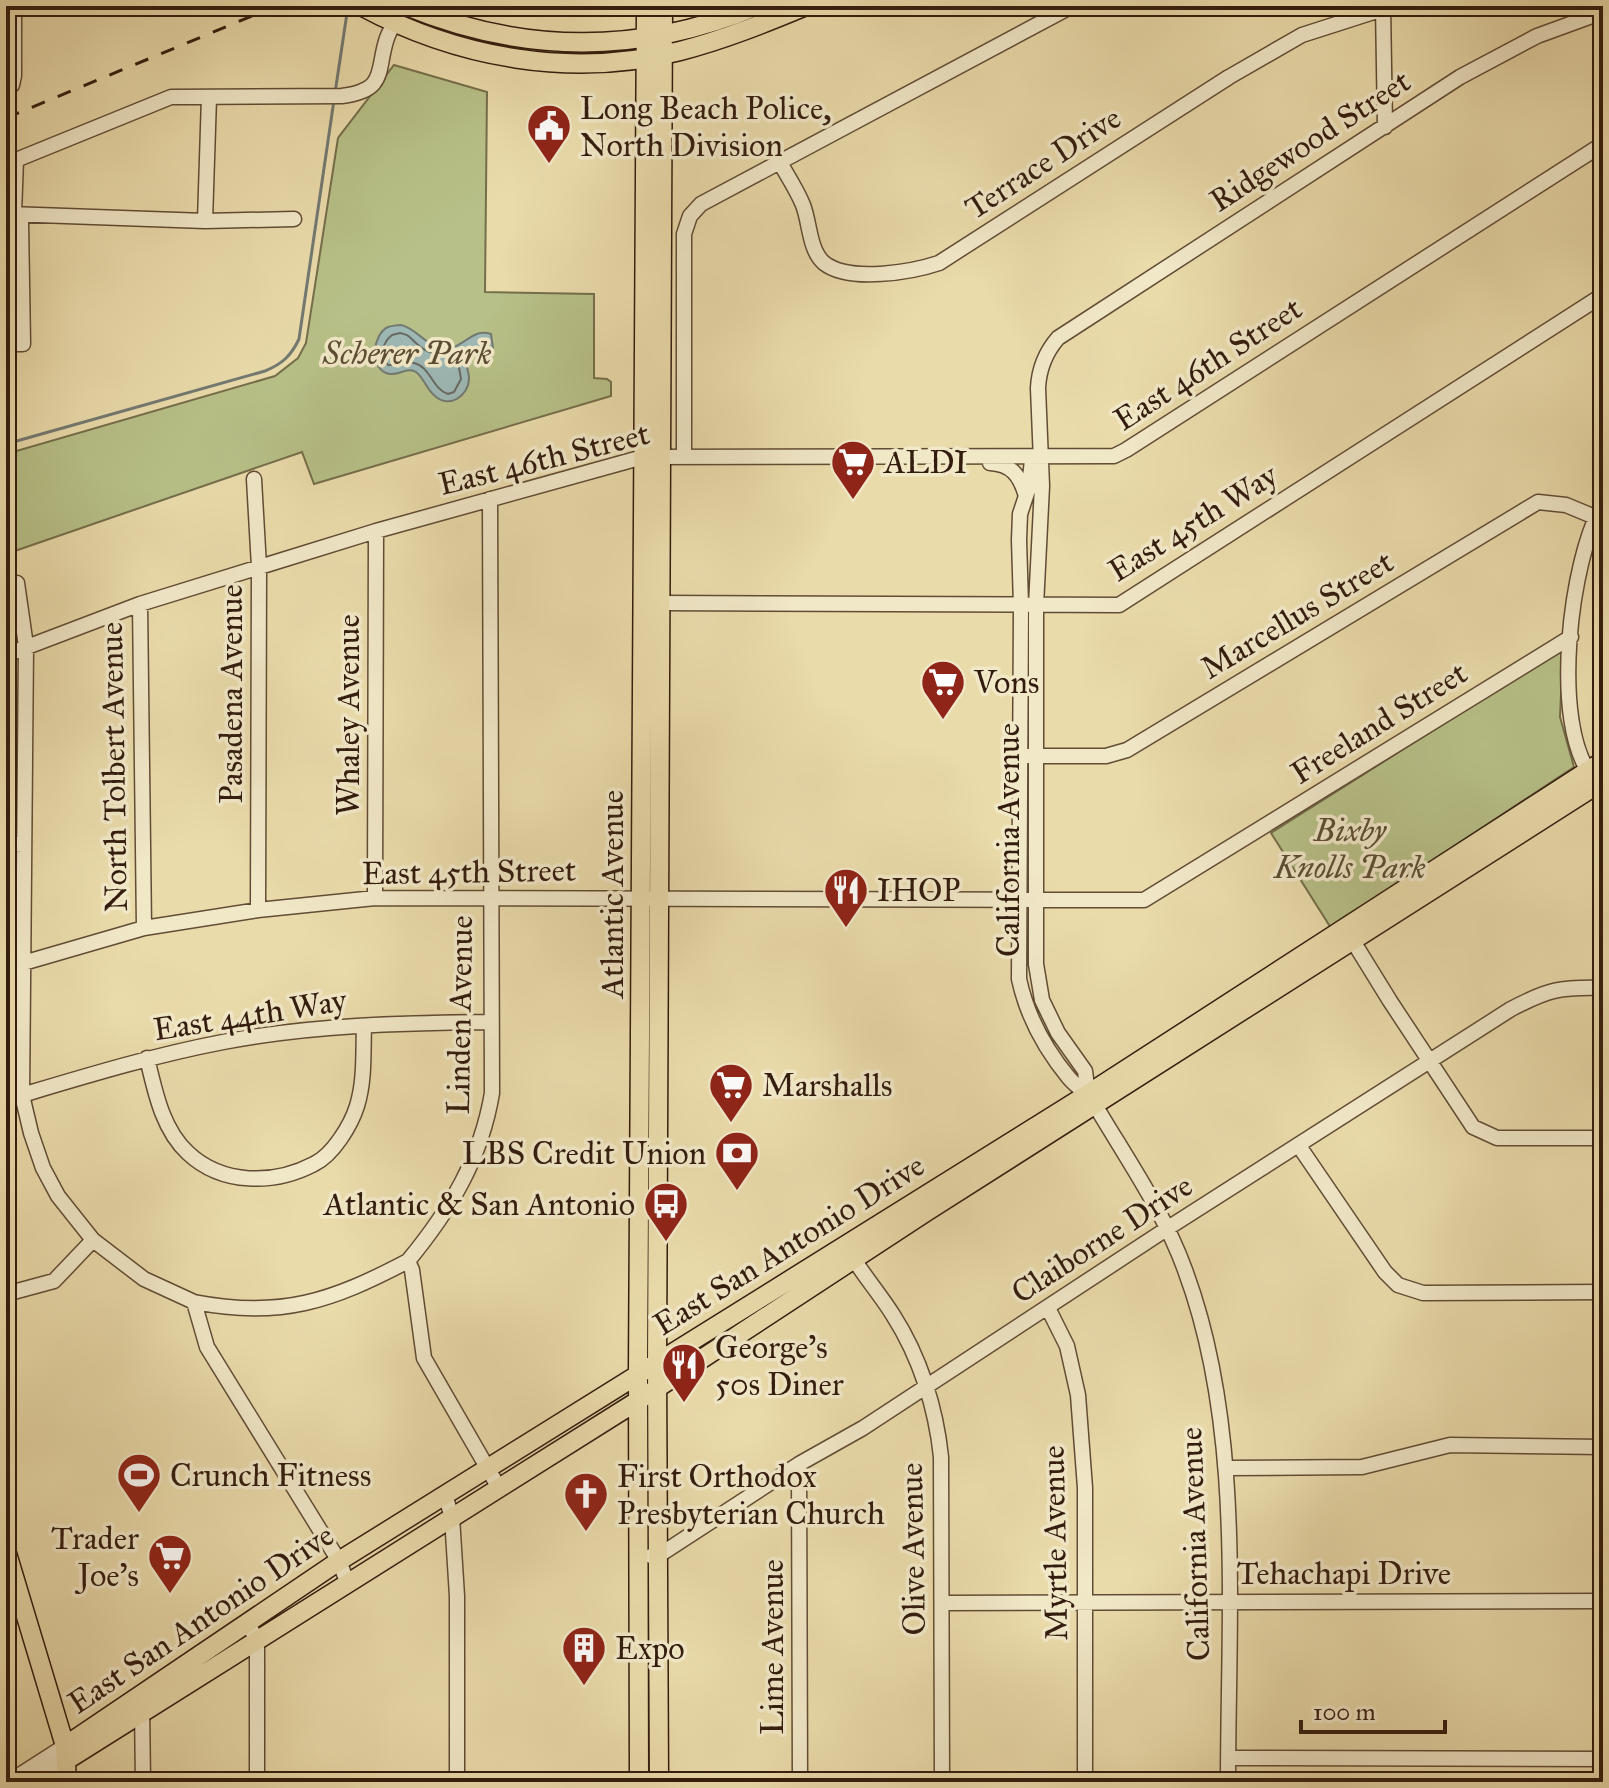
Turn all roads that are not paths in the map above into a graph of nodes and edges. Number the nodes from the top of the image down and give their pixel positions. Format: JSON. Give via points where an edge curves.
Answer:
{"nodes":[{"id":1,"x":102,"y":6,"type":"edge"},
{"id":2,"x":361,"y":6,"type":"edge"},
{"id":3,"x":646,"y":6,"type":"edge"},
{"id":4,"x":663,"y":6,"type":"edge"},
{"id":5,"x":757,"y":6,"type":"edge"},
{"id":6,"x":806,"y":6,"type":"edge"},
{"id":7,"x":1072,"y":6,"type":"edge"},
{"id":8,"x":14,"y":7,"type":"edge"},
{"id":9,"x":1383,"y":8,"type":"edge"},
{"id":10,"x":401,"y":12,"type":"edge"},
{"id":11,"x":774,"y":12,"type":"edge"},
{"id":12,"x":1603,"y":12,"type":"edge"},
{"id":13,"x":654,"y":47,"type":"junction"},
{"id":14,"x":6,"y":88,"type":"edge"},
{"id":15,"x":209,"y":97,"type":"junction"},
{"id":16,"x":1385,"y":127,"type":"junction"},
{"id":17,"x":1603,"y":144,"type":"edge"},
{"id":18,"x":779,"y":161,"type":"junction"},
{"id":19,"x":10,"y":214,"type":"edge"},
{"id":20,"x":294,"y":219,"type":"dead end"},
{"id":21,"x":205,"y":221,"type":"junction"},
{"id":22,"x":1603,"y":295,"type":"edge"},
{"id":23,"x":1058,"y":338,"type":"joint"},
{"id":24,"x":6,"y":344,"type":"edge"},
{"id":25,"x":1036,"y":455,"type":"junction"},
{"id":26,"x":652,"y":456,"type":"junction"},
{"id":27,"x":684,"y":456,"type":"junction"},
{"id":28,"x":971,"y":456,"type":"junction"},
{"id":29,"x":254,"y":479,"type":"dead end"},
{"id":30,"x":1026,"y":496,"type":"junction"},
{"id":31,"x":490,"y":499,"type":"junction"},
{"id":32,"x":1599,"y":511,"type":"edge"},
{"id":33,"x":376,"y":531,"type":"junction"},
{"id":34,"x":259,"y":567,"type":"junction"},
{"id":35,"x":17,"y":583,"type":"dead end"},
{"id":36,"x":660,"y":603,"type":"junction"},
{"id":37,"x":140,"y":604,"type":"junction"},
{"id":38,"x":1028,"y":606,"type":"junction"},
{"id":39,"x":1571,"y":637,"type":"junction"},
{"id":40,"x":26,"y":646,"type":"junction"},
{"id":41,"x":6,"y":655,"type":"edge"},
{"id":42,"x":1027,"y":756,"type":"junction"},
{"id":43,"x":1599,"y":777,"type":"edge"},
{"id":44,"x":6,"y":844,"type":"edge"},
{"id":45,"x":23,"y":845,"type":"junction"},
{"id":46,"x":375,"y":898,"type":"junction"},
{"id":47,"x":491,"y":898,"type":"junction"},
{"id":48,"x":650,"y":898,"type":"junction"},
{"id":49,"x":1018,"y":900,"type":"junction"},
{"id":50,"x":1036,"y":900,"type":"junction"},
{"id":51,"x":258,"y":910,"type":"junction"},
{"id":52,"x":144,"y":928,"type":"junction"},
{"id":53,"x":1350,"y":935,"type":"junction"},
{"id":54,"x":25,"y":962,"type":"junction"},
{"id":55,"x":6,"y":968,"type":"edge"},
{"id":56,"x":1603,"y":988,"type":"edge"},
{"id":57,"x":491,"y":1022,"type":"junction"},
{"id":58,"x":364,"y":1026,"type":"junction"},
{"id":59,"x":147,"y":1058,"type":"junction"},
{"id":60,"x":1428,"y":1061,"type":"junction"},
{"id":61,"x":22,"y":1095,"type":"junction"},
{"id":62,"x":1092,"y":1100,"type":"junction"},
{"id":63,"x":1603,"y":1138,"type":"edge"},
{"id":64,"x":1299,"y":1146,"type":"junction"},
{"id":65,"x":1168,"y":1228,"type":"junction"},
{"id":66,"x":93,"y":1240,"type":"junction"},
{"id":67,"x":844,"y":1244,"type":"junction"},
{"id":68,"x":408,"y":1261,"type":"junction"},
{"id":69,"x":855,"y":1261,"type":"junction"},
{"id":70,"x":1603,"y":1292,"type":"edge"},
{"id":71,"x":6,"y":1294,"type":"edge"},
{"id":72,"x":194,"y":1302,"type":"junction"},
{"id":73,"x":1048,"y":1308,"type":"junction"},
{"id":74,"x":657,"y":1365,"type":"junction"},
{"id":75,"x":638,"y":1375,"type":"junction"},
{"id":76,"x":927,"y":1386,"type":"junction"},
{"id":77,"x":657,"y":1388,"type":"junction"},
{"id":78,"x":639,"y":1400,"type":"junction"},
{"id":79,"x":1603,"y":1447,"type":"edge"},
{"id":80,"x":799,"y":1464,"type":"junction"},
{"id":81,"x":487,"y":1468,"type":"junction"},
{"id":82,"x":1227,"y":1468,"type":"junction"},
{"id":83,"x":499,"y":1488,"type":"junction"},
{"id":84,"x":445,"y":1495,"type":"junction"},
{"id":85,"x":452,"y":1517,"type":"junction"},
{"id":86,"x":6,"y":1550,"type":"edge"},
{"id":87,"x":638,"y":1555,"type":"junction"},
{"id":88,"x":658,"y":1556,"type":"junction"},
{"id":89,"x":339,"y":1561,"type":"junction"},
{"id":90,"x":348,"y":1584,"type":"junction"},
{"id":91,"x":1228,"y":1601,"type":"junction"},
{"id":92,"x":1603,"y":1601,"type":"edge"},
{"id":93,"x":1085,"y":1602,"type":"junction"},
{"id":94,"x":942,"y":1603,"type":"junction"},
{"id":95,"x":247,"y":1622,"type":"junction"},
{"id":96,"x":257,"y":1640,"type":"junction"},
{"id":97,"x":143,"y":1694,"type":"junction"},
{"id":98,"x":142,"y":1715,"type":"junction"},
{"id":99,"x":66,"y":1753,"type":"junction"},
{"id":100,"x":1228,"y":1758,"type":"junction"},
{"id":101,"x":1603,"y":1759,"type":"edge"},
{"id":102,"x":9,"y":1782,"type":"edge"},
{"id":103,"x":31,"y":1782,"type":"edge"},
{"id":104,"x":67,"y":1782,"type":"edge"},
{"id":105,"x":143,"y":1782,"type":"edge"},
{"id":106,"x":257,"y":1782,"type":"edge"},
{"id":107,"x":457,"y":1782,"type":"edge"},
{"id":108,"x":639,"y":1782,"type":"edge"},
{"id":109,"x":659,"y":1782,"type":"edge"},
{"id":110,"x":800,"y":1782,"type":"edge"},
{"id":111,"x":942,"y":1782,"type":"edge"},
{"id":112,"x":1085,"y":1782,"type":"edge"},
{"id":113,"x":1228,"y":1782,"type":"edge"}],
"edges":[{"from":1,"to":8,"type":"street"},
{"from":2,"to":10,"type":"main road"},
{"from":3,"to":13,"type":"main road","name":"Atlantic Avenue"},
{"from":4,"to":13,"type":"main road","name":"Atlantic Avenue"},
{"from":5,"to":13,"type":"main road"},
{"from":6,"to":11,"type":"main road"},
{"from":7,"to":18,"type":"street"},
{"from":8,"to":14,"type":"street","via":[[14,76]]},
{"from":9,"to":16,"type":"street"},
{"from":9,"to":18,"type":"street","name":"Terrace Drive","via":[[1302,35],[939,263],[917,271],[844,272],[824,263],[814,248],[803,204]]},
{"from":10,"to":13,"type":"main road","via":[[529,41]]},
{"from":10,"to":15,"type":"street","via":[[386,39],[379,76],[365,91],[342,96]]},
{"from":11,"to":13,"type":"main road","via":[[712,42]]},
{"from":12,"to":16,"type":"street","name":"Ridgewood Street","via":[[1537,36],[1460,77]]},
{"from":13,"to":26,"type":"main road","name":"Atlantic Avenue"},
{"from":15,"to":19,"type":"street","via":[[163,99],[16,160]]},
{"from":15,"to":21,"type":"street"},
{"from":16,"to":23,"type":"street","name":"Ridgewood Street"},
{"from":17,"to":25,"type":"street","name":"East 46th Street","via":[[1126,450],[1107,456]]},
{"from":18,"to":27,"type":"street","via":[[701,204],[687,221]]},
{"from":19,"to":21,"type":"street"},
{"from":19,"to":24,"type":"street","via":[[21,222],[23,344]]},
{"from":20,"to":21,"type":"street"},
{"from":22,"to":38,"type":"street","name":"East 45th Way","via":[[1119,605]]},
{"from":23,"to":25,"type":"street","name":"California Avenue","via":[[1038,373]]},
{"from":25,"to":28,"type":"street","name":"East 46th Street"},
{"from":25,"to":30,"type":"street","name":"California Avenue"},
{"from":25,"to":38,"type":"street","name":"California Avenue","via":[[1042,486]]},
{"from":26,"to":27,"type":"street","name":"East 46th Street"},
{"from":26,"to":31,"type":"street","name":"East 46th Street"},
{"from":26,"to":36,"type":"main road","name":"Atlantic Avenue"},
{"from":26,"to":48,"type":"main road","name":"Atlantic Avenue"},
{"from":27,"to":28,"type":"street","name":"East 46th Street"},
{"from":28,"to":30,"type":"street","via":[[1010,467]]},
{"from":29,"to":34,"type":"street","name":"Pasadena Avenue"},
{"from":30,"to":38,"type":"street","name":"California Avenue","via":[[1019,540]]},
{"from":31,"to":33,"type":"street","name":"East 46th Street"},
{"from":31,"to":47,"type":"street","name":"Linden Avenue"},
{"from":32,"to":39,"type":"street","via":[[1575,589]]},
{"from":32,"to":42,"type":"street","name":"Marcellus Street","via":[[1538,502],[1127,750],[1106,756]]},
{"from":33,"to":34,"type":"street","name":"East 46th Street"},
{"from":33,"to":46,"type":"street","name":"Whaley Avenue"},
{"from":34,"to":37,"type":"street","name":"East 46th Street"},
{"from":34,"to":51,"type":"street","name":"Pasadena Avenue"},
{"from":35,"to":40,"type":"street"},
{"from":36,"to":38,"type":"street","name":"East 45th Way"},
{"from":36,"to":48,"type":"main road","name":"Atlantic Avenue"},
{"from":37,"to":40,"type":"street","name":"East 46th Street"},
{"from":37,"to":52,"type":"street","name":"North Tolbert Avenue"},
{"from":38,"to":42,"type":"street","name":"California Avenue"},
{"from":39,"to":43,"type":"street","via":[[1573,733]]},
{"from":39,"to":50,"type":"street","name":"Freeland Street","via":[[1144,900]]},
{"from":40,"to":41,"type":"street","name":"East 46th Street"},
{"from":40,"to":45,"type":"street"},
{"from":42,"to":49,"type":"street","name":"California Avenue"},
{"from":42,"to":50,"type":"street","name":"California Avenue"},
{"from":43,"to":53,"type":"main road","name":"East San Antonio Drive"},
{"from":44,"to":45,"type":"street"},
{"from":45,"to":54,"type":"street"},
{"from":46,"to":47,"type":"street","name":"East 45th Street"},
{"from":46,"to":51,"type":"street","name":"East 45th Street"},
{"from":47,"to":48,"type":"street","name":"East 45th Street"},
{"from":47,"to":57,"type":"street","name":"Linden Avenue"},
{"from":48,"to":49,"type":"street","name":"East 45th Street"},
{"from":48,"to":74,"type":"main road","name":"Atlantic Avenue"},
{"from":48,"to":75,"type":"main road","name":"Atlantic Avenue"},
{"from":49,"to":50,"type":"street","name":"East 45th Street"},
{"from":49,"to":62,"type":"street","name":"California Avenue","via":[[1024,1002],[1041,1039]]},
{"from":50,"to":62,"type":"street","name":"California Avenue","via":[[1042,1000],[1085,1071]]},
{"from":51,"to":52,"type":"street","name":"East 45th Street"},
{"from":52,"to":54,"type":"street","name":"East 45th Street"},
{"from":53,"to":60,"type":"street"},
{"from":53,"to":62,"type":"main road","name":"East San Antonio Drive"},
{"from":54,"to":55,"type":"street","name":"East 45th Street"},
{"from":54,"to":61,"type":"street"},
{"from":56,"to":60,"type":"street","name":"Claiborne Drive","via":[[1563,987],[1537,995]]},
{"from":57,"to":58,"type":"street","name":"East 44th Way"},
{"from":57,"to":68,"type":"street","name":"Linden Avenue","via":[[487,1125],[450,1208]]},
{"from":58,"to":59,"type":"street","name":"East 44th Way","via":[[226,1042]]},
{"from":58,"to":59,"type":"street","via":[[362,1080],[345,1131],[317,1163],[277,1177],[240,1179],[206,1167],[186,1152],[158,1102]]},
{"from":59,"to":61,"type":"street","name":"East 44th Way"},
{"from":60,"to":63,"type":"street","via":[[1473,1127],[1497,1138]]},
{"from":60,"to":64,"type":"street","name":"Claiborne Drive"},
{"from":61,"to":66,"type":"street","via":[[43,1168]]},
{"from":62,"to":65,"type":"street","name":"California Avenue"},
{"from":62,"to":67,"type":"main road","name":"East San Antonio Drive"},
{"from":62,"to":69,"type":"main road","name":"East San Antonio Drive"},
{"from":64,"to":65,"type":"street","name":"Claiborne Drive"},
{"from":64,"to":70,"type":"street","via":[[1398,1285],[1423,1293]]},
{"from":65,"to":73,"type":"street","name":"Claiborne Drive"},
{"from":65,"to":82,"type":"street","name":"California Avenue","via":[[1213,1364]]},
{"from":66,"to":71,"type":"street","via":[[54,1281]]},
{"from":66,"to":72,"type":"street","via":[[144,1279]]},
{"from":67,"to":69,"type":"street","name":"Olive Avenue"},
{"from":67,"to":74,"type":"main road","name":"East San Antonio Drive"},
{"from":68,"to":72,"type":"street","via":[[360,1286],[302,1305],[257,1310]]},
{"from":68,"to":81,"type":"street","via":[[424,1358]]},
{"from":69,"to":76,"type":"street","name":"Olive Avenue","via":[[894,1317]]},
{"from":69,"to":77,"type":"main road","name":"East San Antonio Drive"},
{"from":72,"to":89,"type":"street","via":[[207,1347]]},
{"from":73,"to":76,"type":"street","name":"Claiborne Drive"},
{"from":73,"to":93,"type":"street","name":"Myrtle Avenue","via":[[1067,1346],[1078,1395]]},
{"from":74,"to":75,"type":"main road","name":"East San Antonio Drive"},
{"from":74,"to":77,"type":"main road","name":"Atlantic Avenue"},
{"from":75,"to":78,"type":"main road","name":"Atlantic Avenue"},
{"from":75,"to":81,"type":"main road","name":"East San Antonio Drive"},
{"from":76,"to":80,"type":"street","name":"Claiborne Drive"},
{"from":76,"to":94,"type":"street","name":"Olive Avenue","via":[[941,1457]]},
{"from":77,"to":78,"type":"main road","name":"East San Antonio Drive"},
{"from":77,"to":88,"type":"main road","name":"Atlantic Avenue"},
{"from":78,"to":83,"type":"main road","name":"East San Antonio Drive"},
{"from":78,"to":87,"type":"main road","name":"Atlantic Avenue"},
{"from":79,"to":82,"type":"street","via":[[1450,1445],[1362,1467]]},
{"from":80,"to":88,"type":"street","name":"Claiborne Drive"},
{"from":80,"to":110,"type":"street","name":"Lime Avenue"},
{"from":81,"to":83,"type":"street"},
{"from":81,"to":84,"type":"main road","name":"East San Antonio Drive"},
{"from":82,"to":91,"type":"street","name":"California Avenue"},
{"from":83,"to":85,"type":"main road","name":"East San Antonio Drive"},
{"from":84,"to":85,"type":"street"},
{"from":84,"to":89,"type":"main road","name":"East San Antonio Drive"},
{"from":85,"to":90,"type":"main road","name":"East San Antonio Drive"},
{"from":85,"to":107,"type":"street"},
{"from":86,"to":99,"type":"main road"},
{"from":87,"to":88,"type":"street"},
{"from":87,"to":108,"type":"main road","name":"Atlantic Avenue"},
{"from":88,"to":109,"type":"main road","name":"Atlantic Avenue"},
{"from":89,"to":90,"type":"street"},
{"from":89,"to":95,"type":"main road","name":"East San Antonio Drive"},
{"from":90,"to":96,"type":"main road","name":"East San Antonio Drive"},
{"from":91,"to":92,"type":"street","name":"Tehachapi Drive"},
{"from":91,"to":93,"type":"street","name":"Tehachapi Drive"},
{"from":91,"to":100,"type":"street","name":"California Avenue"},
{"from":93,"to":94,"type":"street","name":"Tehachapi Drive"},
{"from":93,"to":112,"type":"street","name":"Myrtle Avenue"},
{"from":94,"to":111,"type":"street","name":"Olive Avenue"},
{"from":95,"to":96,"type":"street"},
{"from":95,"to":97,"type":"main road","name":"East San Antonio Drive"},
{"from":96,"to":98,"type":"main road","name":"East San Antonio Drive"},
{"from":96,"to":106,"type":"street"},
{"from":97,"to":98,"type":"street"},
{"from":97,"to":99,"type":"main road","name":"East San Antonio Drive"},
{"from":98,"to":99,"type":"main road","name":"East San Antonio Drive"},
{"from":98,"to":105,"type":"street"},
{"from":99,"to":102,"type":"street","name":"East San Antonio Drive"},
{"from":99,"to":103,"type":"street","name":"East San Antonio Drive"},
{"from":99,"to":104,"type":"main road"},
{"from":100,"to":101,"type":"street"},
{"from":100,"to":113,"type":"street","name":"California Avenue"}]}
